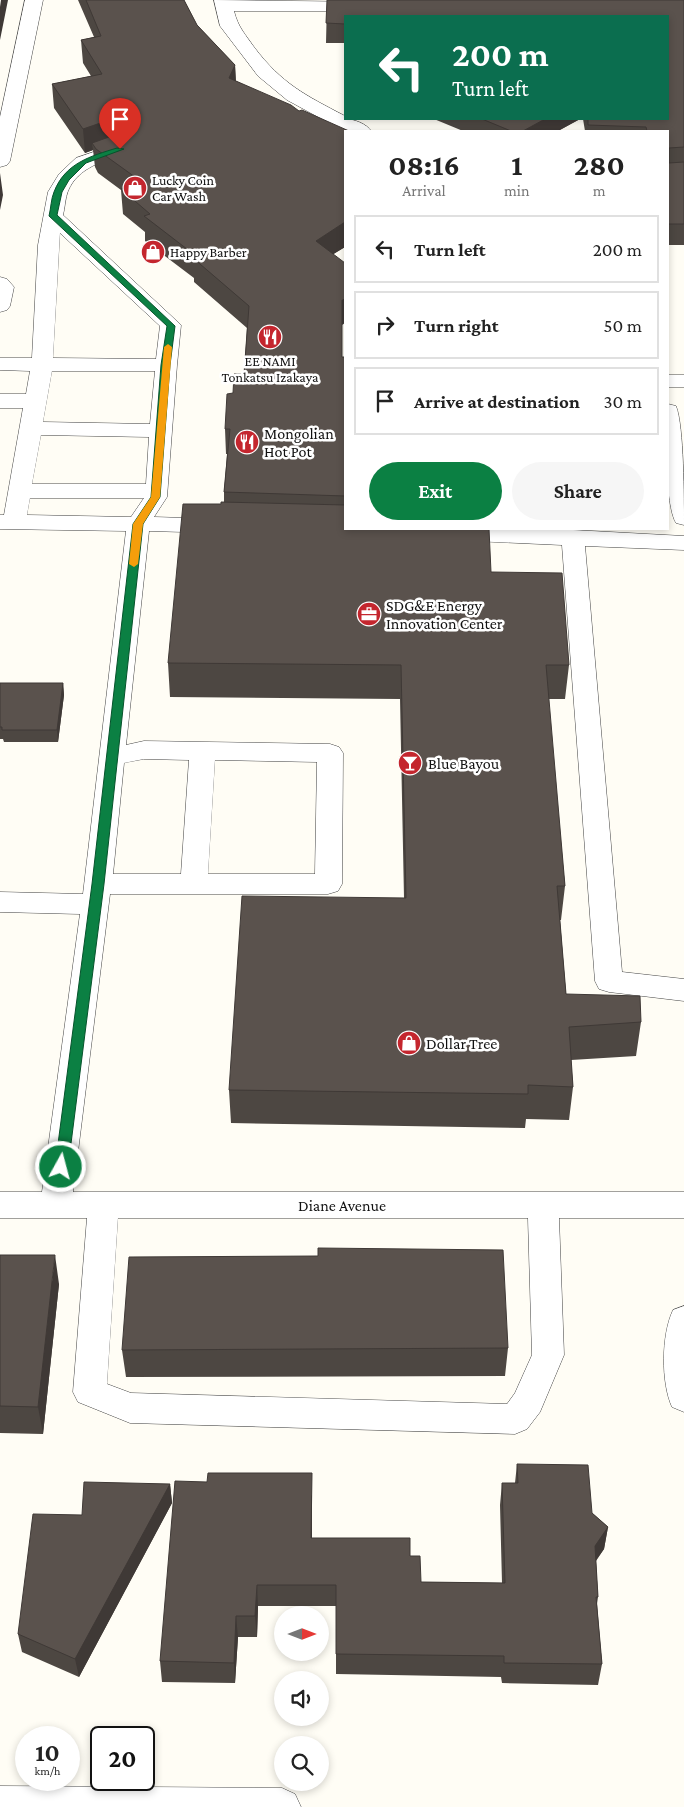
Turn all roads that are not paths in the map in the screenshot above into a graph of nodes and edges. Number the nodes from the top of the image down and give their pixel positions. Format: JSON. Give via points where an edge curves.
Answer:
{"nodes":[{"id":1,"x":34,"y":0,"type":"edge"},
{"id":2,"x":223,"y":3,"type":"edge"},
{"id":3,"x":380,"y":6,"type":"edge"},
{"id":4,"x":360,"y":130,"type":"edge"},
{"id":5,"x":120,"y":149,"type":"edge"},
{"id":6,"x":0,"y":161,"type":"edge"},
{"id":7,"x":53,"y":216,"type":"junction"},
{"id":8,"x":0,"y":283,"type":"edge"},
{"id":9,"x":0,"y":306,"type":"edge"},
{"id":10,"x":0,"y":364,"type":"edge"},
{"id":11,"x":42,"y":364,"type":"junction"},
{"id":12,"x":166,"y":365,"type":"junction"},
{"id":13,"x":669,"y":381,"type":"edge"},
{"id":14,"x":684,"y":381,"type":"edge"},
{"id":15,"x":0,"y":401,"type":"edge"},
{"id":16,"x":36,"y":401,"type":"junction"},
{"id":17,"x":669,"y":418,"type":"edge"},
{"id":18,"x":31,"y":428,"type":"junction"},
{"id":19,"x":161,"y":431,"type":"junction"},
{"id":20,"x":156,"y":491,"type":"junction"},
{"id":21,"x":20,"y":492,"type":"junction"},
{"id":22,"x":684,"y":517,"type":"edge"},
{"id":23,"x":7,"y":522,"type":"edge"},
{"id":24,"x":138,"y":524,"type":"junction"},
{"id":25,"x":237,"y":527,"type":"edge"},
{"id":26,"x":434,"y":533,"type":"edge"},
{"id":27,"x":573,"y":537,"type":"junction"},
{"id":28,"x":684,"y":543,"type":"edge"},
{"id":29,"x":202,"y":751,"type":"junction"},
{"id":30,"x":113,"y":757,"type":"junction"},
{"id":31,"x":194,"y":884,"type":"junction"},
{"id":32,"x":97,"y":894,"type":"junction"},
{"id":33,"x":0,"y":902,"type":"edge"},
{"id":34,"x":684,"y":990,"type":"edge"},
{"id":35,"x":0,"y":1204,"type":"edge"},
{"id":36,"x":56,"y":1204,"type":"junction"},
{"id":37,"x":103,"y":1204,"type":"junction"},
{"id":38,"x":543,"y":1204,"type":"junction"},
{"id":39,"x":684,"y":1204,"type":"edge"},
{"id":40,"x":684,"y":1320,"type":"edge"},
{"id":41,"x":684,"y":1397,"type":"edge"},
{"id":42,"x":0,"y":1805,"type":"edge"},
{"id":43,"x":282,"y":1807,"type":"edge"}],
"edges":[{"from":1,"to":6,"type":"street"},
{"from":2,"to":3,"type":"street"},
{"from":2,"to":4,"type":"street","via":[[229,26],[264,72],[293,96]]},
{"from":5,"to":7,"type":"street","via":[[83,162],[66,178],[58,192]]},
{"from":7,"to":11,"type":"street","via":[[48,245]]},
{"from":7,"to":12,"type":"street","via":[[171,326]]},
{"from":8,"to":9,"type":"street","via":[[4,287]]},
{"from":10,"to":11,"type":"street"},
{"from":11,"to":12,"type":"street"},
{"from":11,"to":16,"type":"street"},
{"from":12,"to":19,"type":"street"},
{"from":13,"to":14,"type":"street"},
{"from":15,"to":16,"type":"street"},
{"from":16,"to":18,"type":"street"},
{"from":17,"to":22,"type":"street"},
{"from":18,"to":19,"type":"street"},
{"from":18,"to":21,"type":"street"},
{"from":19,"to":20,"type":"street"},
{"from":20,"to":21,"type":"street"},
{"from":20,"to":24,"type":"street","via":[[156,497]]},
{"from":21,"to":23,"type":"street"},
{"from":23,"to":24,"type":"street"},
{"from":24,"to":25,"type":"street"},
{"from":24,"to":30,"type":"street"},
{"from":26,"to":27,"type":"street"},
{"from":27,"to":28,"type":"street"},
{"from":27,"to":34,"type":"street","via":[[610,981]]},
{"from":29,"to":30,"type":"street","via":[[144,750]]},
{"from":29,"to":31,"type":"street"},
{"from":29,"to":31,"type":"street","via":[[330,753],[328,884]]},
{"from":30,"to":32,"type":"street"},
{"from":31,"to":32,"type":"street"},
{"from":32,"to":33,"type":"street"},
{"from":32,"to":36,"type":"street"},
{"from":35,"to":36,"type":"street","name":"Diane Avenue"},
{"from":36,"to":37,"type":"street","name":"Diane Avenue"},
{"from":37,"to":38,"type":"street","name":"Diane Avenue"},
{"from":37,"to":38,"type":"street","via":[[90,1392],[130,1408],[515,1419],[528,1402],[548,1356]]},
{"from":38,"to":39,"type":"street","name":"Diane Avenue"},
{"from":40,"to":41,"type":"street","via":[[680,1357]]},
{"from":42,"to":43,"type":"street"}]}
